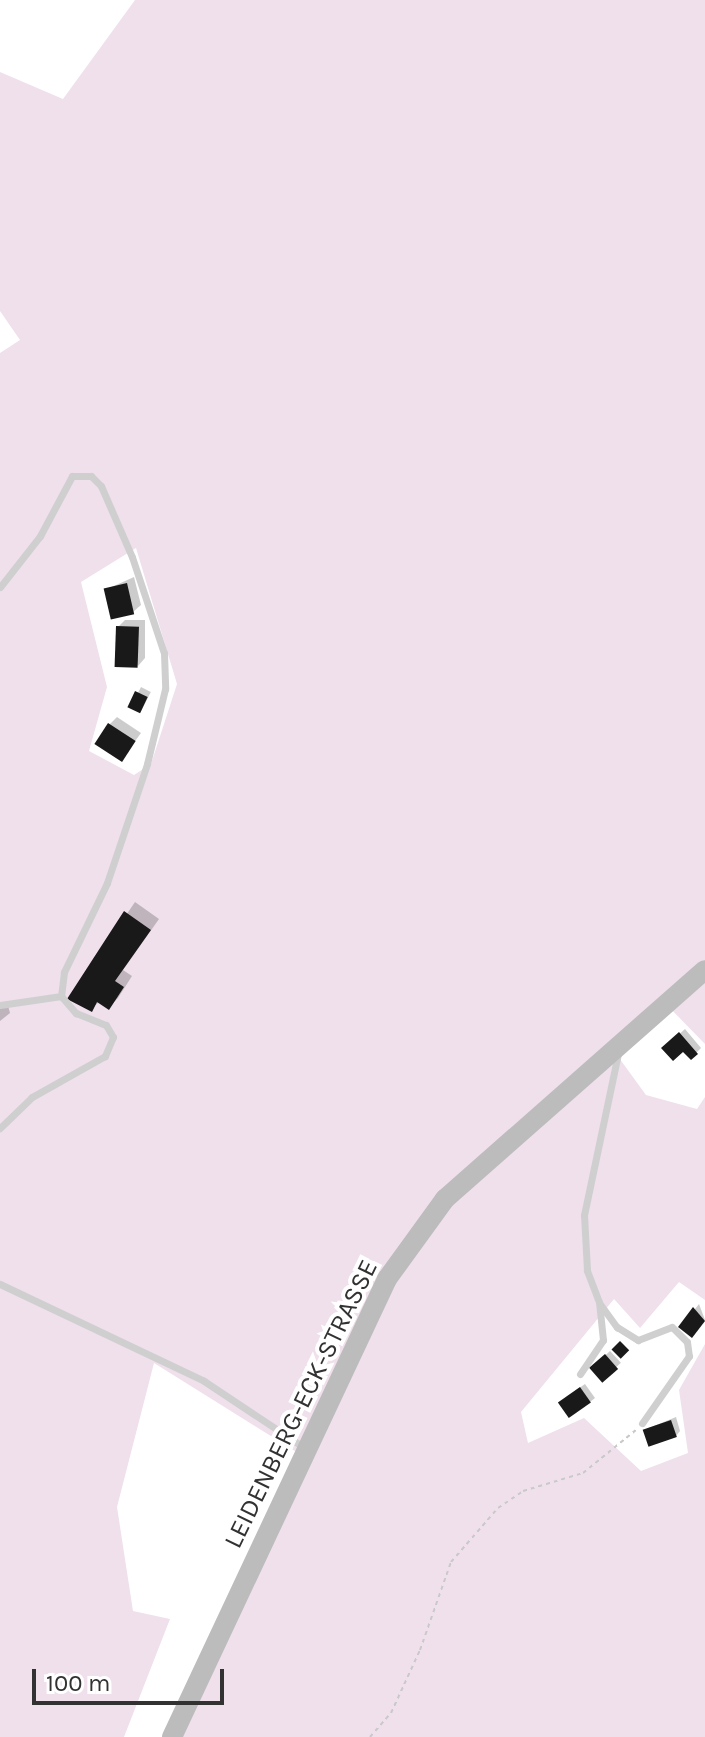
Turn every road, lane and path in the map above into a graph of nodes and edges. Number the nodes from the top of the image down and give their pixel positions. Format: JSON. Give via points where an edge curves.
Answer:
{"nodes":[{"id":1,"x":0,"y":587,"type":"edge"},
{"id":2,"x":705,"y":970,"type":"edge"},
{"id":3,"x":61,"y":996,"type":"junction"},
{"id":4,"x":0,"y":1005,"type":"edge"},
{"id":5,"x":619,"y":1051,"type":"junction"},
{"id":6,"x":0,"y":1128,"type":"edge"},
{"id":7,"x":0,"y":1284,"type":"edge"},
{"id":8,"x":599,"y":1302,"type":"junction"},
{"id":9,"x":580,"y":1374,"type":"dead end"},
{"id":10,"x":642,"y":1423,"type":"joint"},
{"id":11,"x":305,"y":1448,"type":"junction"},
{"id":12,"x":172,"y":1737,"type":"edge"},
{"id":13,"x":370,"y":1737,"type":"edge"}],
"edges":[{"from":1,"to":3,"type":"lane","via":[[40,536],[72,476],[91,476],[101,486],[132,557],[164,653],[165,689],[147,764],[107,883],[64,972]]},
{"from":2,"to":5,"type":"street","name":"LEIDENBERG-ECK-STRASSE"},
{"from":3,"to":4,"type":"lane"},
{"from":3,"to":6,"type":"lane","via":[[76,1013],[106,1025],[113,1037],[105,1056],[32,1097]]},
{"from":5,"to":8,"type":"lane","via":[[584,1215],[587,1270]]},
{"from":5,"to":11,"type":"street","name":"LEIDENBERG-ECK-STRASSE","via":[[445,1199],[387,1279]]},
{"from":7,"to":11,"type":"lane","via":[[204,1381]]},
{"from":8,"to":9,"type":"lane","via":[[603,1340]]},
{"from":8,"to":10,"type":"lane","via":[[617,1327],[638,1340],[672,1327],[687,1342],[689,1356]]},
{"from":10,"to":13,"type":"path","via":[[614,1452],[583,1473],[523,1491],[498,1508],[451,1562],[391,1713]]},
{"from":11,"to":12,"type":"street","name":"LEIDENBERG-ECK-STRASSE"}]}
